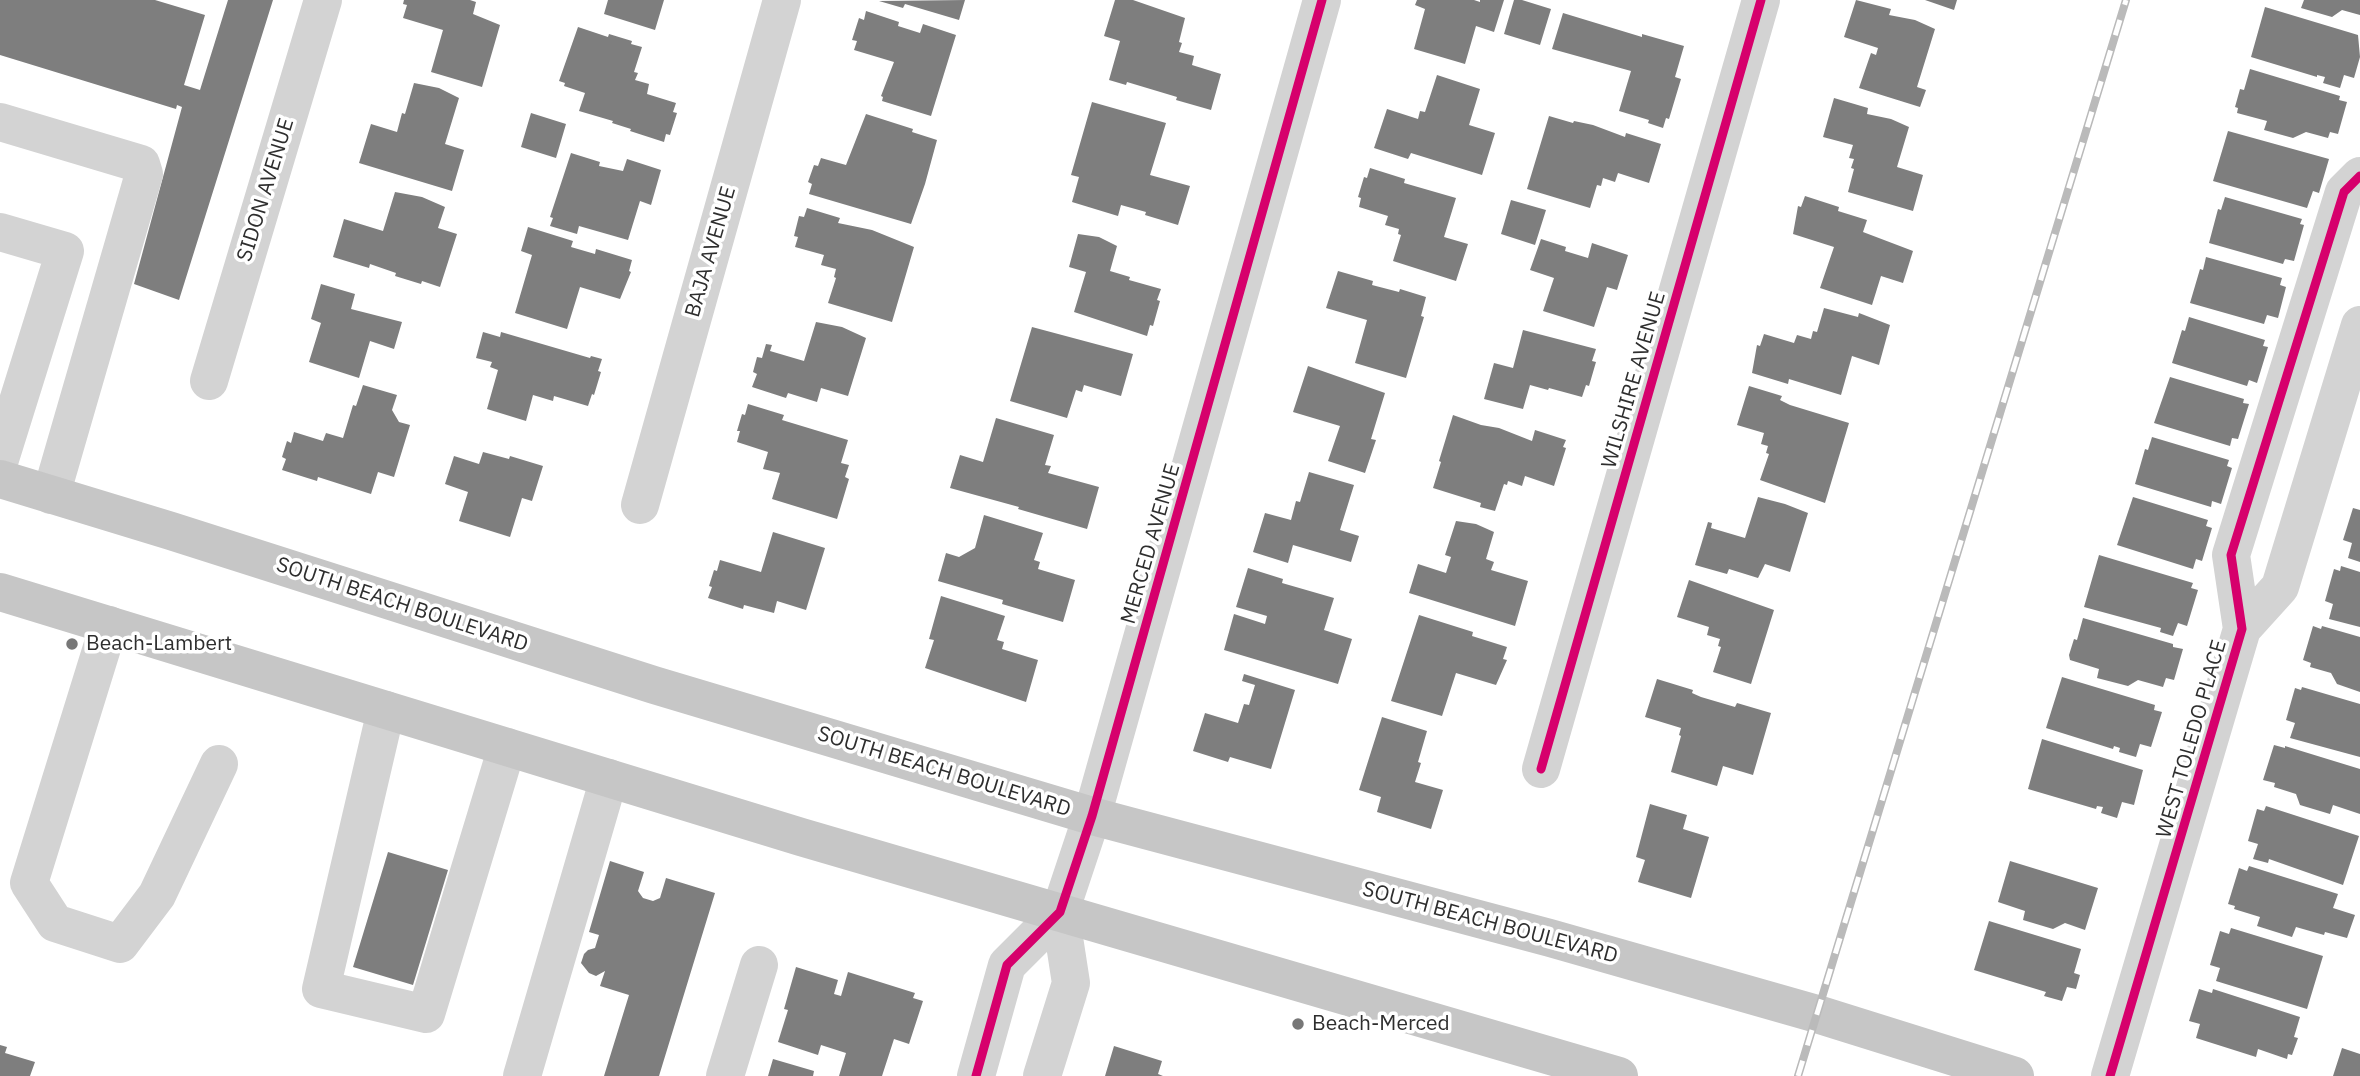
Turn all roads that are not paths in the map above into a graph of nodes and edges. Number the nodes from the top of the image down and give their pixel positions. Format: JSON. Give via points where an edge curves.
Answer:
{"nodes":[{"id":1,"x":323,"y":0,"type":"edge"},
{"id":2,"x":782,"y":0,"type":"edge"},
{"id":3,"x":1322,"y":0,"type":"edge"},
{"id":4,"x":1756,"y":1,"type":"edge"},
{"id":5,"x":0,"y":122,"type":"edge"},
{"id":6,"x":2360,"y":176,"type":"edge"},
{"id":7,"x":0,"y":232,"type":"edge"},
{"id":8,"x":2360,"y":325,"type":"edge"},
{"id":9,"x":209,"y":381,"type":"dead end"},
{"id":10,"x":0,"y":459,"type":"edge"},
{"id":11,"x":0,"y":479,"type":"edge"},
{"id":12,"x":51,"y":495,"type":"junction"},
{"id":13,"x":640,"y":505,"type":"dead end"},
{"id":14,"x":0,"y":592,"type":"edge"},
{"id":15,"x":109,"y":625,"type":"junction"},
{"id":16,"x":2242,"y":629,"type":"junction"},
{"id":17,"x":386,"y":710,"type":"junction"},
{"id":18,"x":507,"y":747,"type":"junction"},
{"id":19,"x":219,"y":764,"type":"dead end"},
{"id":20,"x":1541,"y":769,"type":"dead end"},
{"id":21,"x":609,"y":778,"type":"junction"},
{"id":22,"x":1092,"y":816,"type":"junction"},
{"id":23,"x":1060,"y":912,"type":"junction"},
{"id":24,"x":759,"y":965,"type":"dead end"},
{"id":25,"x":522,"y":1076,"type":"edge"},
{"id":26,"x":725,"y":1076,"type":"edge"},
{"id":27,"x":976,"y":1076,"type":"edge"},
{"id":28,"x":1042,"y":1076,"type":"edge"},
{"id":29,"x":1619,"y":1076,"type":"edge"},
{"id":30,"x":2015,"y":1076,"type":"edge"},
{"id":31,"x":2110,"y":1076,"type":"edge"}],
"edges":[{"from":1,"to":9,"type":"street","name":"SIDON AVENUE"},
{"from":2,"to":13,"type":"street","name":"BAJA AVENUE"},
{"from":3,"to":22,"type":"street","name":"MERCED AVENUE"},
{"from":4,"to":20,"type":"street","name":"WILSHIRE AVENUE"},
{"from":5,"to":12,"type":"street","via":[[141,164],[144,174]]},
{"from":6,"to":16,"type":"street","name":"WEST TOLEDO PLACE","via":[[2344,192],[2231,555]]},
{"from":7,"to":10,"type":"street","via":[[65,251]]},
{"from":8,"to":16,"type":"street","name":"WEST TOLEDO PLACE","via":[[2280,587]]},
{"from":11,"to":12,"type":"main road","name":"SOUTH BEACH BOULEVARD"},
{"from":12,"to":22,"type":"main road","name":"SOUTH BEACH BOULEVARD","via":[[654,685]]},
{"from":14,"to":15,"type":"main road"},
{"from":15,"to":17,"type":"main road"},
{"from":15,"to":19,"type":"street","via":[[29,883],[55,923],[120,944],[157,895]]},
{"from":16,"to":31,"type":"street","name":"WEST TOLEDO PLACE"},
{"from":17,"to":18,"type":"main road"},
{"from":17,"to":18,"type":"street","via":[[321,989],[426,1014]]},
{"from":18,"to":21,"type":"main road"},
{"from":21,"to":23,"type":"main road"},
{"from":21,"to":25,"type":"street"},
{"from":22,"to":23,"type":"street","name":"MERCED AVENUE"},
{"from":22,"to":30,"type":"main road","name":"SOUTH BEACH BOULEVARD","via":[[1550,938]]},
{"from":23,"to":27,"type":"street","name":"MERCED AVENUE","via":[[1007,965]]},
{"from":23,"to":28,"type":"street","name":"MERCED AVENUE","via":[[1071,983]]},
{"from":23,"to":29,"type":"main road"},
{"from":24,"to":26,"type":"street"}]}
